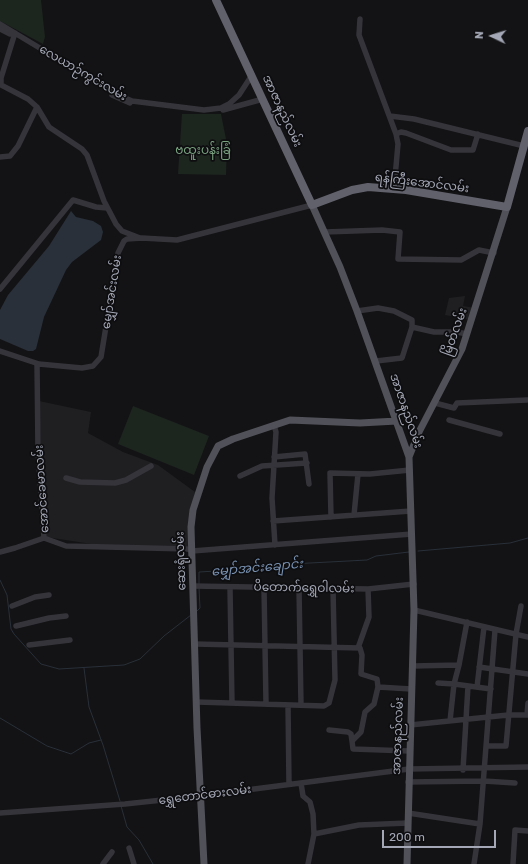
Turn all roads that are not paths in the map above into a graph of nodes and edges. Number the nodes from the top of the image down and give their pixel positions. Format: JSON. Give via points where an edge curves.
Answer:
{"nodes":[{"id":1,"x":216,"y":0,"type":"edge"},
{"id":2,"x":360,"y":19,"type":"dead end"},
{"id":3,"x":0,"y":24,"type":"edge"},
{"id":4,"x":0,"y":29,"type":"edge"},
{"id":5,"x":14,"y":35,"type":"junction"},
{"id":6,"x":252,"y":75,"type":"junction"},
{"id":7,"x":239,"y":94,"type":"junction"},
{"id":8,"x":263,"y":99,"type":"junction"},
{"id":9,"x":243,"y":103,"type":"junction"},
{"id":10,"x":37,"y":107,"type":"junction"},
{"id":11,"x":390,"y":116,"type":"junction"},
{"id":12,"x":528,"y":131,"type":"edge"},
{"id":13,"x":396,"y":134,"type":"junction"},
{"id":14,"x":478,"y":134,"type":"junction"},
{"id":15,"x":524,"y":146,"type":"junction"},
{"id":16,"x":0,"y":157,"type":"edge"},
{"id":17,"x":394,"y":189,"type":"junction"},
{"id":18,"x":312,"y":204,"type":"junction"},
{"id":19,"x":507,"y":207,"type":"junction"},
{"id":20,"x":107,"y":208,"type":"junction"},
{"id":21,"x":325,"y":232,"type":"junction"},
{"id":22,"x":142,"y":238,"type":"junction"},
{"id":23,"x":494,"y":253,"type":"junction"},
{"id":24,"x":0,"y":290,"type":"edge"},
{"id":25,"x":357,"y":311,"type":"junction"},
{"id":26,"x":412,"y":327,"type":"junction"},
{"id":27,"x":467,"y":334,"type":"junction"},
{"id":28,"x":0,"y":351,"type":"edge"},
{"id":29,"x":376,"y":361,"type":"junction"},
{"id":30,"x":36,"y":364,"type":"junction"},
{"id":31,"x":527,"y":400,"type":"dead end"},
{"id":32,"x":435,"y":403,"type":"junction"},
{"id":33,"x":449,"y":420,"type":"dead end"},
{"id":34,"x":397,"y":421,"type":"junction"},
{"id":35,"x":274,"y":425,"type":"junction"},
{"id":36,"x":500,"y":434,"type":"dead end"},
{"id":37,"x":417,"y":438,"type":"junction"},
{"id":38,"x":403,"y":440,"type":"junction"},
{"id":39,"x":274,"y":457,"type":"junction"},
{"id":40,"x":408,"y":457,"type":"junction"},
{"id":41,"x":307,"y":463,"type":"junction"},
{"id":42,"x":274,"y":464,"type":"junction"},
{"id":43,"x":151,"y":466,"type":"dead end"},
{"id":44,"x":410,"y":470,"type":"junction"},
{"id":45,"x":358,"y":474,"type":"junction"},
{"id":46,"x":240,"y":476,"type":"dead end"},
{"id":47,"x":66,"y":478,"type":"dead end"},
{"id":48,"x":309,"y":484,"type":"dead end"},
{"id":49,"x":411,"y":511,"type":"junction"},
{"id":50,"x":354,"y":515,"type":"junction"},
{"id":51,"x":331,"y":517,"type":"junction"},
{"id":52,"x":273,"y":521,"type":"junction"},
{"id":53,"x":412,"y":534,"type":"junction"},
{"id":54,"x":44,"y":538,"type":"junction"},
{"id":55,"x":275,"y":545,"type":"junction"},
{"id":56,"x":192,"y":551,"type":"junction"},
{"id":57,"x":0,"y":552,"type":"edge"},
{"id":58,"x":414,"y":584,"type":"junction"},
{"id":59,"x":193,"y":586,"type":"junction"},
{"id":60,"x":230,"y":588,"type":"junction"},
{"id":61,"x":264,"y":588,"type":"junction"},
{"id":62,"x":299,"y":588,"type":"junction"},
{"id":63,"x":333,"y":589,"type":"junction"},
{"id":64,"x":368,"y":589,"type":"junction"},
{"id":65,"x":49,"y":595,"type":"dead end"},
{"id":66,"x":12,"y":606,"type":"dead end"},
{"id":67,"x":521,"y":606,"type":"dead end"},
{"id":68,"x":414,"y":610,"type":"junction"},
{"id":69,"x":66,"y":616,"type":"dead end"},
{"id":70,"x":466,"y":622,"type":"junction"},
{"id":71,"x":16,"y":626,"type":"dead end"},
{"id":72,"x":484,"y":627,"type":"junction"},
{"id":73,"x":495,"y":630,"type":"junction"},
{"id":74,"x":516,"y":634,"type":"junction"},
{"id":75,"x":528,"y":637,"type":"edge"},
{"id":76,"x":70,"y":640,"type":"dead end"},
{"id":77,"x":195,"y":644,"type":"junction"},
{"id":78,"x":29,"y":645,"type":"dead end"},
{"id":79,"x":231,"y":645,"type":"junction"},
{"id":80,"x":266,"y":646,"type":"junction"},
{"id":81,"x":300,"y":647,"type":"junction"},
{"id":82,"x":334,"y":648,"type":"junction"},
{"id":83,"x":358,"y":648,"type":"junction"},
{"id":84,"x":459,"y":665,"type":"junction"},
{"id":85,"x":413,"y":666,"type":"junction"},
{"id":86,"x":479,"y":667,"type":"junction"},
{"id":87,"x":492,"y":669,"type":"junction"},
{"id":88,"x":513,"y":672,"type":"junction"},
{"id":89,"x":528,"y":674,"type":"edge"},
{"id":90,"x":438,"y":683,"type":"dead end"},
{"id":91,"x":454,"y":684,"type":"junction"},
{"id":92,"x":468,"y":686,"type":"junction"},
{"id":93,"x":378,"y":688,"type":"junction"},
{"id":94,"x":477,"y":688,"type":"junction"},
{"id":95,"x":411,"y":689,"type":"junction"},
{"id":96,"x":491,"y":689,"type":"junction"},
{"id":97,"x":197,"y":702,"type":"junction"},
{"id":98,"x":232,"y":703,"type":"junction"},
{"id":99,"x":266,"y":703,"type":"junction"},
{"id":100,"x":528,"y":703,"type":"edge"},
{"id":101,"x":288,"y":705,"type":"junction"},
{"id":102,"x":301,"y":705,"type":"junction"},
{"id":103,"x":508,"y":715,"type":"junction"},
{"id":104,"x":527,"y":715,"type":"edge"},
{"id":105,"x":488,"y":717,"type":"junction"},
{"id":106,"x":466,"y":719,"type":"junction"},
{"id":107,"x":450,"y":721,"type":"junction"},
{"id":108,"x":410,"y":724,"type":"junction"},
{"id":109,"x":329,"y":730,"type":"dead end"},
{"id":110,"x":352,"y":741,"type":"junction"},
{"id":111,"x":486,"y":746,"type":"junction"},
{"id":112,"x":409,"y":751,"type":"junction"},
{"id":113,"x":528,"y":767,"type":"edge"},
{"id":114,"x":483,"y":768,"type":"junction"},
{"id":115,"x":408,"y":769,"type":"junction"},
{"id":116,"x":463,"y":770,"type":"junction"},
{"id":117,"x":484,"y":781,"type":"junction"},
{"id":118,"x":408,"y":782,"type":"junction"},
{"id":119,"x":301,"y":783,"type":"junction"},
{"id":120,"x":515,"y":783,"type":"dead end"},
{"id":121,"x":289,"y":784,"type":"junction"},
{"id":122,"x":200,"y":796,"type":"junction"},
{"id":123,"x":0,"y":813,"type":"edge"},
{"id":124,"x":408,"y":813,"type":"junction"},
{"id":125,"x":408,"y":823,"type":"junction"},
{"id":126,"x":480,"y":824,"type":"junction"},
{"id":127,"x":528,"y":831,"type":"edge"},
{"id":128,"x":314,"y":834,"type":"junction"},
{"id":129,"x":129,"y":848,"type":"dead end"},
{"id":130,"x":112,"y":852,"type":"dead end"},
{"id":131,"x":103,"y":864,"type":"edge"},
{"id":132,"x":134,"y":864,"type":"edge"},
{"id":133,"x":204,"y":864,"type":"edge"},
{"id":134,"x":308,"y":864,"type":"edge"},
{"id":135,"x":407,"y":864,"type":"edge"},
{"id":136,"x":474,"y":864,"type":"edge"},
{"id":137,"x":513,"y":864,"type":"edge"}],
"edges":[{"from":1,"to":6,"type":"highway","name":"အာဇာနည်လမ်း"},
{"from":2,"to":11,"type":"street","via":[[359,35]]},
{"from":3,"to":5,"type":"street","name":"လေယာဉ်ကွင်းလမ်း"},
{"from":4,"to":5,"type":"street","name":"လေယာဉ်ကွင်းလမ်း"},
{"from":5,"to":7,"type":"street","name":"လေယာဉ်ကွင်းလမ်း","via":[[132,101],[204,110],[226,106]]},
{"from":5,"to":9,"type":"street","name":"လေယာဉ်ကွင်းလမ်း","via":[[127,103],[204,113]]},
{"from":5,"to":10,"type":"street","via":[[1,78],[2,85]]},
{"from":6,"to":7,"type":"street","name":"လေယာဉ်ကွင်းလမ်း"},
{"from":6,"to":8,"type":"highway","name":"အာဇာနည်လမ်း"},
{"from":7,"to":9,"type":"street"},
{"from":8,"to":9,"type":"street","name":"လေယာဉ်ကွင်းလမ်း"},
{"from":8,"to":18,"type":"highway","name":"အာဇာနည်လမ်း"},
{"from":10,"to":16,"type":"street","via":[[18,146],[10,156]]},
{"from":10,"to":20,"type":"street","via":[[49,127],[87,155]]},
{"from":11,"to":13,"type":"street"},
{"from":11,"to":14,"type":"street","via":[[414,118]]},
{"from":12,"to":15,"type":"highway"},
{"from":13,"to":14,"type":"street","via":[[406,133],[451,150],[473,150]]},
{"from":13,"to":17,"type":"street","via":[[398,144]]},
{"from":14,"to":15,"type":"street"},
{"from":15,"to":19,"type":"highway"},
{"from":17,"to":18,"type":"highway","name":"ရန်ကြီးအောင်လမ်း","via":[[352,190]]},
{"from":17,"to":19,"type":"highway","name":"ရန်ကြီးအောင်လမ်း"},
{"from":18,"to":21,"type":"main road","name":"အာဇာနည်လမ်း"},
{"from":18,"to":22,"type":"street","name":"မျှော်အင်းလမ်း","via":[[177,240]]},
{"from":19,"to":23,"type":"main road","name":"မြိတ်လမ်း"},
{"from":20,"to":22,"type":"street","via":[[122,231]]},
{"from":20,"to":24,"type":"street","via":[[73,200]]},
{"from":21,"to":23,"type":"street","via":[[400,232],[398,260],[461,260],[479,250]]},
{"from":21,"to":25,"type":"main road","name":"အာဇာနည်လမ်း"},
{"from":22,"to":30,"type":"street","name":"မျှော်အင်းလမ်း","via":[[127,239],[120,246],[101,358],[98,363],[82,368]]},
{"from":23,"to":27,"type":"main road","name":"မြိတ်လမ်း"},
{"from":25,"to":26,"type":"street","via":[[378,308],[394,311],[412,320]]},
{"from":25,"to":29,"type":"main road","name":"အာဇာနည်လမ်း"},
{"from":26,"to":27,"type":"street","via":[[434,332]]},
{"from":26,"to":29,"type":"street","via":[[402,358]]},
{"from":27,"to":32,"type":"main road","name":"မြိတ်လမ်း"},
{"from":28,"to":30,"type":"street","name":"မျှော်အင်းလမ်း"},
{"from":29,"to":34,"type":"main road","name":"အာဇာနည်လမ်း"},
{"from":30,"to":54,"type":"street","name":"အောင်ခေမာလမ်း"},
{"from":31,"to":32,"type":"street","via":[[457,403],[454,408]]},
{"from":32,"to":37,"type":"main road","name":"မြိတ်လမ်း"},
{"from":33,"to":36,"type":"street"},
{"from":34,"to":35,"type":"main road","name":"ဆေးရုံလမ်း","via":[[360,423],[300,419]]},
{"from":34,"to":38,"type":"main road","name":"အာဇာနည်လမ်း"},
{"from":35,"to":39,"type":"street"},
{"from":35,"to":56,"type":"main road","name":"ဆေးရုံလမ်း","via":[[218,446],[207,467],[193,510]]},
{"from":37,"to":38,"type":"main road"},
{"from":37,"to":40,"type":"main road","name":"မြိတ်လမ်း"},
{"from":38,"to":40,"type":"main road","name":"အာဇာနည်လမ်း"},
{"from":39,"to":41,"type":"street","via":[[305,454]]},
{"from":39,"to":42,"type":"street"},
{"from":40,"to":44,"type":"main road","name":"အာဇာနည်လမ်း"},
{"from":41,"to":42,"type":"street"},
{"from":41,"to":48,"type":"street"},
{"from":42,"to":46,"type":"street","via":[[262,466]]},
{"from":42,"to":52,"type":"street"},
{"from":43,"to":47,"type":"street","via":[[115,483],[80,482]]},
{"from":44,"to":45,"type":"street"},
{"from":44,"to":49,"type":"main road","name":"အာဇာနည်လမ်း"},
{"from":45,"to":50,"type":"street"},
{"from":45,"to":51,"type":"street","via":[[330,473]]},
{"from":49,"to":50,"type":"street"},
{"from":49,"to":53,"type":"main road","name":"အာဇာနည်လမ်း"},
{"from":50,"to":51,"type":"street"},
{"from":51,"to":52,"type":"street"},
{"from":52,"to":55,"type":"street"},
{"from":53,"to":55,"type":"street","name":"အောင်ခေမာလမ်း"},
{"from":53,"to":58,"type":"main road","name":"အာဇာနည်လမ်း"},
{"from":54,"to":56,"type":"street","name":"အောင်ခေမာလမ်း","via":[[66,546]]},
{"from":54,"to":57,"type":"street"},
{"from":55,"to":56,"type":"street","name":"အောင်ခေမာလမ်း"},
{"from":56,"to":59,"type":"main road","name":"ဆေးရုံလမ်း"},
{"from":58,"to":64,"type":"street","name":"ပိတောက်ရွှေဝါလမ်း"},
{"from":58,"to":68,"type":"main road","name":"အာဇာနည်လမ်း"},
{"from":59,"to":60,"type":"street","name":"ပိတောက်ရွှေဝါလမ်း"},
{"from":59,"to":77,"type":"main road","name":"ဆေးရုံလမ်း"},
{"from":60,"to":61,"type":"street","name":"ပိတောက်ရွှေဝါလမ်း"},
{"from":60,"to":79,"type":"street"},
{"from":61,"to":62,"type":"street","name":"ပိတောက်ရွှေဝါလမ်း"},
{"from":61,"to":80,"type":"street"},
{"from":62,"to":63,"type":"street","name":"ပိတောက်ရွှေဝါလမ်း"},
{"from":62,"to":81,"type":"street"},
{"from":63,"to":64,"type":"street","name":"ပိတောက်ရွှေဝါလမ်း"},
{"from":63,"to":82,"type":"street"},
{"from":64,"to":83,"type":"street","via":[[369,617]]},
{"from":65,"to":66,"type":"street","via":[[35,597]]},
{"from":67,"to":74,"type":"street"},
{"from":68,"to":70,"type":"street"},
{"from":68,"to":85,"type":"main road","name":"အာဇာနည်လမ်း"},
{"from":69,"to":71,"type":"street"},
{"from":70,"to":72,"type":"street"},
{"from":70,"to":84,"type":"street"},
{"from":72,"to":73,"type":"street"},
{"from":72,"to":86,"type":"street"},
{"from":73,"to":74,"type":"street"},
{"from":73,"to":87,"type":"street"},
{"from":74,"to":75,"type":"street"},
{"from":74,"to":88,"type":"street"},
{"from":76,"to":78,"type":"street"},
{"from":77,"to":79,"type":"street"},
{"from":77,"to":97,"type":"main road","name":"ဆေးရုံလမ်း"},
{"from":79,"to":80,"type":"street"},
{"from":79,"to":98,"type":"street"},
{"from":80,"to":81,"type":"street"},
{"from":80,"to":99,"type":"street"},
{"from":81,"to":82,"type":"street"},
{"from":81,"to":102,"type":"street"},
{"from":82,"to":83,"type":"street"},
{"from":82,"to":102,"type":"street","via":[[335,680],[329,703],[324,706]]},
{"from":83,"to":93,"type":"street","via":[[361,649],[362,655],[361,674],[377,679]]},
{"from":84,"to":85,"type":"street"},
{"from":84,"to":91,"type":"street"},
{"from":85,"to":95,"type":"main road","name":"အာဇာနည်လမ်း"},
{"from":86,"to":87,"type":"street"},
{"from":86,"to":94,"type":"street"},
{"from":87,"to":88,"type":"street"},
{"from":87,"to":96,"type":"street"},
{"from":88,"to":89,"type":"street"},
{"from":88,"to":103,"type":"street"},
{"from":90,"to":91,"type":"street"},
{"from":91,"to":92,"type":"street"},
{"from":91,"to":107,"type":"street"},
{"from":92,"to":94,"type":"street"},
{"from":92,"to":106,"type":"street"},
{"from":93,"to":95,"type":"street"},
{"from":93,"to":110,"type":"street","via":[[374,704],[365,712],[361,732]]},
{"from":94,"to":96,"type":"street"},
{"from":95,"to":108,"type":"main road","name":"အာဇာနည်လမ်း"},
{"from":96,"to":105,"type":"street"},
{"from":97,"to":98,"type":"street"},
{"from":97,"to":122,"type":"main road","name":"ဆေးရုံလမ်း"},
{"from":98,"to":99,"type":"street"},
{"from":99,"to":101,"type":"street"},
{"from":100,"to":104,"type":"street"},
{"from":101,"to":102,"type":"street"},
{"from":101,"to":121,"type":"street"},
{"from":103,"to":104,"type":"street"},
{"from":103,"to":105,"type":"street"},
{"from":103,"to":111,"type":"street","via":[[506,747]]},
{"from":105,"to":106,"type":"street"},
{"from":105,"to":111,"type":"street"},
{"from":106,"to":107,"type":"street"},
{"from":106,"to":116,"type":"street"},
{"from":107,"to":108,"type":"street"},
{"from":108,"to":112,"type":"main road","name":"အာဇာနည်လမ်း"},
{"from":109,"to":110,"type":"street","via":[[350,733]]},
{"from":110,"to":112,"type":"street","via":[[355,750]]},
{"from":111,"to":114,"type":"street"},
{"from":112,"to":115,"type":"main road","name":"အာဇာနည်လမ်း"},
{"from":113,"to":114,"type":"street","name":"ရွှေတောင်ဓားလမ်း"},
{"from":114,"to":116,"type":"street","name":"ရွှေတောင်ဓားလမ်း"},
{"from":114,"to":117,"type":"street"},
{"from":115,"to":116,"type":"street","name":"ရွှေတောင်ဓားလမ်း"},
{"from":115,"to":118,"type":"main road","name":"အာဇာနည်လမ်း"},
{"from":115,"to":119,"type":"street","name":"ရွှေတောင်ဓားလမ်း"},
{"from":117,"to":118,"type":"street"},
{"from":117,"to":120,"type":"street"},
{"from":117,"to":126,"type":"street"},
{"from":118,"to":124,"type":"main road","name":"အာဇာနည်လမ်း"},
{"from":119,"to":121,"type":"street","name":"ရွှေတောင်ဓားလမ်း"},
{"from":119,"to":128,"type":"street","via":[[303,796],[312,807]]},
{"from":121,"to":122,"type":"street","name":"ရွှေတောင်ဓားလမ်း"},
{"from":122,"to":123,"type":"street","name":"ရွှေတောင်ဓားလမ်း"},
{"from":122,"to":133,"type":"main road","name":"ဆေးရုံလမ်း"},
{"from":124,"to":125,"type":"main road","name":"အာဇာနည်လမ်း"},
{"from":124,"to":126,"type":"street"},
{"from":125,"to":128,"type":"street","via":[[359,825]]},
{"from":125,"to":135,"type":"main road","name":"အာဇာနည်လမ်း"},
{"from":126,"to":136,"type":"street"},
{"from":127,"to":137,"type":"street","via":[[515,830]]},
{"from":128,"to":134,"type":"street"},
{"from":129,"to":132,"type":"street"},
{"from":130,"to":131,"type":"street"}]}
